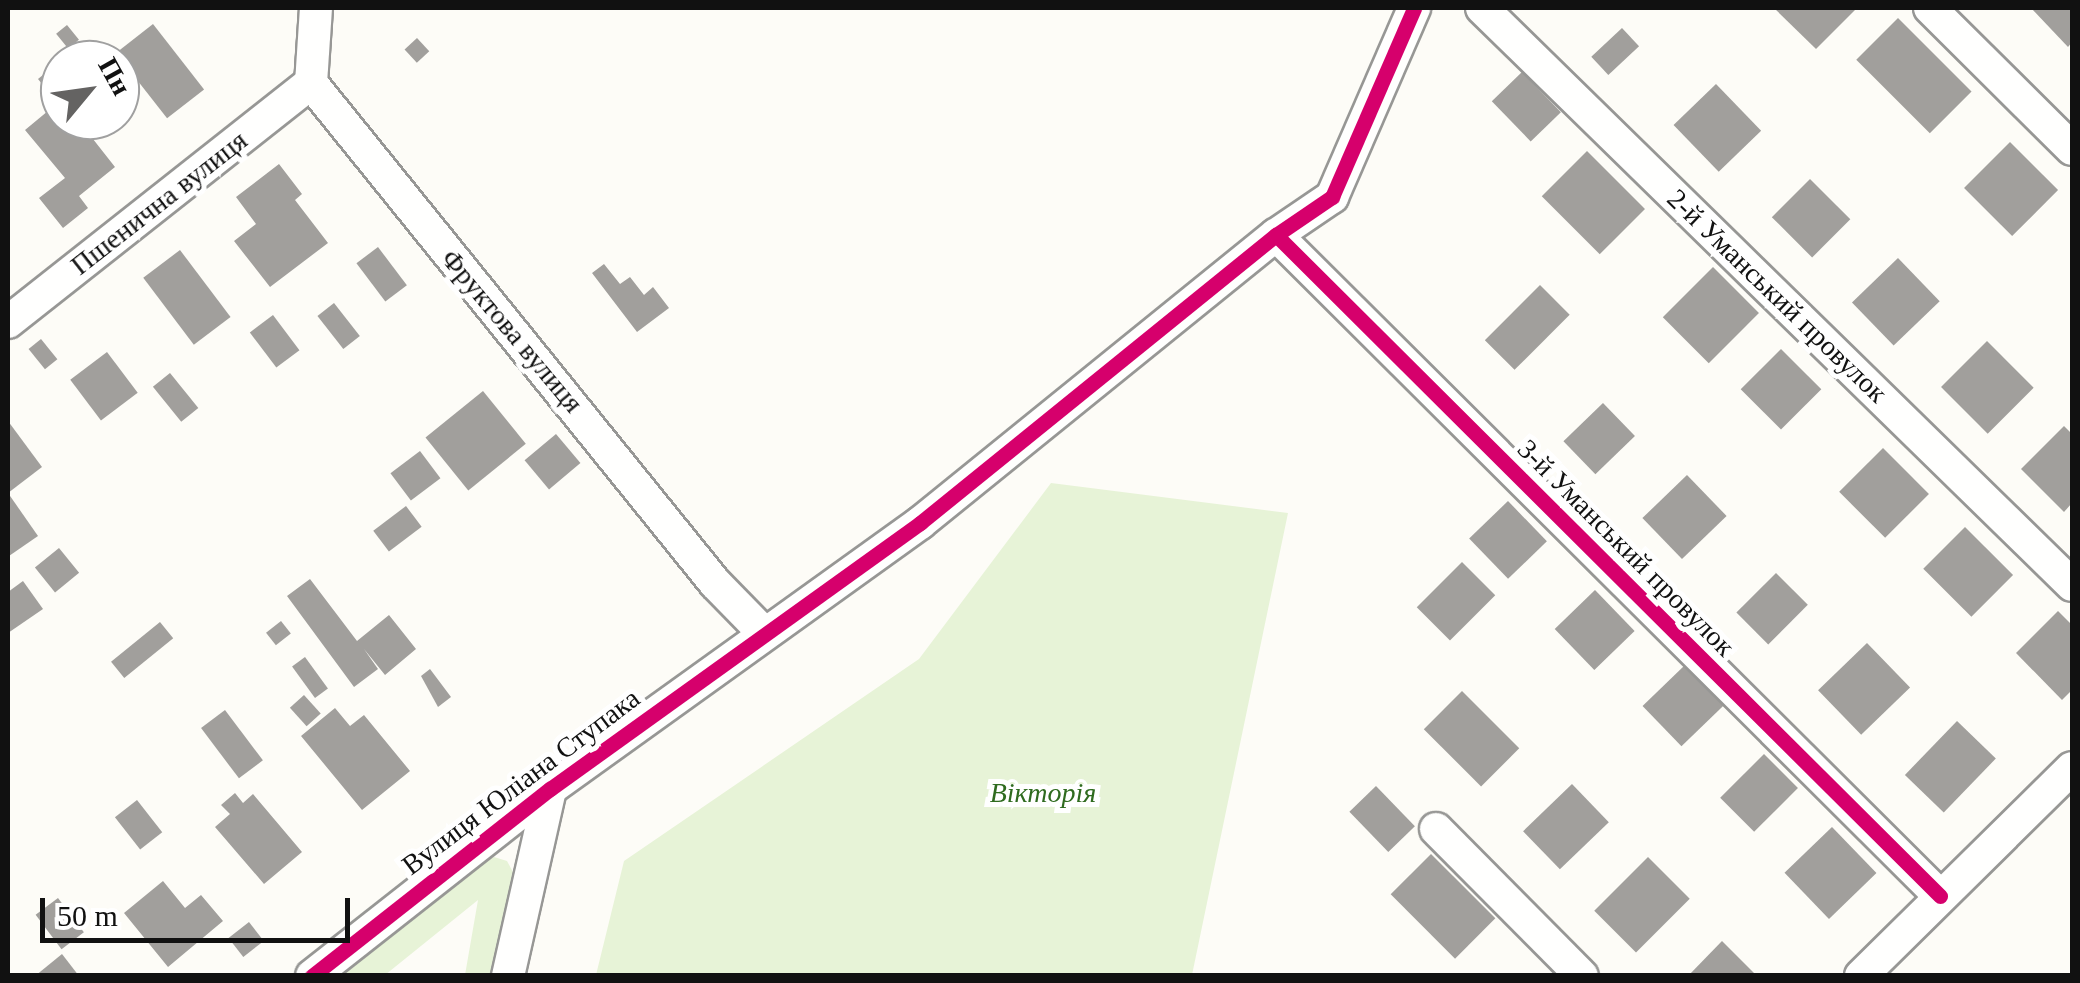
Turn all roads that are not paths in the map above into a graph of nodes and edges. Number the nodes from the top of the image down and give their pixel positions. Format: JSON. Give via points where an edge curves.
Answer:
{"nodes":[{"id":1,"x":316,"y":8,"type":"edge"},
{"id":2,"x":1414,"y":8,"type":"edge"},
{"id":3,"x":1482,"y":8,"type":"edge"},
{"id":4,"x":1942,"y":11,"type":"edge"},
{"id":5,"x":312,"y":83,"type":"junction"},
{"id":6,"x":2072,"y":149,"type":"edge"},
{"id":7,"x":1276,"y":234,"type":"junction"},
{"id":8,"x":8,"y":322,"type":"edge"},
{"id":9,"x":2072,"y":586,"type":"edge"},
{"id":10,"x":764,"y":633,"type":"junction"},
{"id":11,"x":2072,"y":768,"type":"edge"},
{"id":12,"x":550,"y":789,"type":"junction"},
{"id":13,"x":1436,"y":829,"type":"dead end"},
{"id":14,"x":1940,"y":896,"type":"junction"},
{"id":15,"x":312,"y":976,"type":"edge"},
{"id":16,"x":508,"y":976,"type":"edge"},
{"id":17,"x":1582,"y":976,"type":"edge"},
{"id":18,"x":1861,"y":976,"type":"edge"}],
"edges":[{"from":1,"to":5,"type":"street"},
{"from":2,"to":7,"type":"street","name":"Вулиця Юліана Ступака","via":[[1332,197]]},
{"from":3,"to":9,"type":"street","name":"2-й Уманський провулок"},
{"from":4,"to":6,"type":"street"},
{"from":5,"to":8,"type":"street","name":"Пшенична вулиця"},
{"from":5,"to":10,"type":"street","name":"Фруктова вулиця","via":[[715,583]]},
{"from":7,"to":10,"type":"street","name":"Вулиця Юліана Ступака","via":[[920,523]]},
{"from":7,"to":14,"type":"street","name":"3-й Уманський провулок"},
{"from":10,"to":12,"type":"street","name":"Вулиця Юліана Ступака"},
{"from":11,"to":14,"type":"street"},
{"from":12,"to":15,"type":"street","name":"Вулиця Юліана Ступака"},
{"from":12,"to":16,"type":"street"},
{"from":13,"to":17,"type":"street"},
{"from":14,"to":18,"type":"street"}]}
